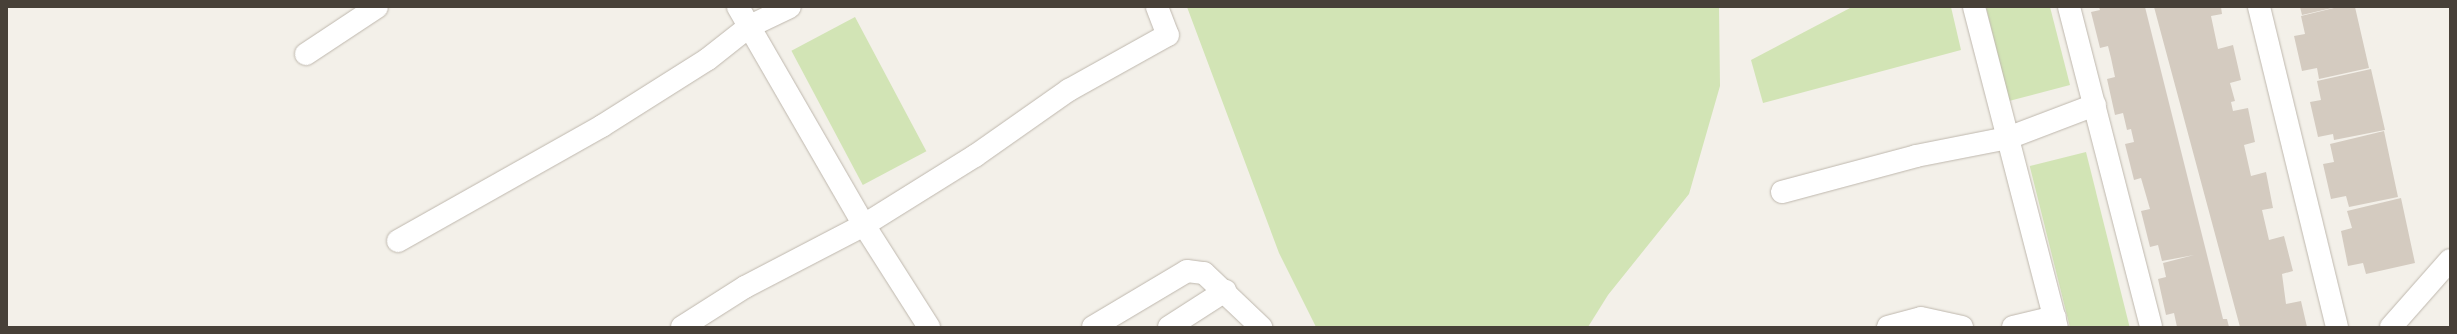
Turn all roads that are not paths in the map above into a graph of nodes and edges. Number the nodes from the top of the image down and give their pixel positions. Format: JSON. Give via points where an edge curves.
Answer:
{"nodes":[{"id":1,"x":377,"y":7,"type":"edge"},
{"id":2,"x":738,"y":7,"type":"edge"},
{"id":3,"x":790,"y":7,"type":"edge"},
{"id":4,"x":1157,"y":7,"type":"edge"},
{"id":5,"x":1974,"y":7,"type":"edge"},
{"id":6,"x":2069,"y":7,"type":"edge"},
{"id":7,"x":2259,"y":7,"type":"edge"},
{"id":8,"x":750,"y":26,"type":"junction"},
{"id":9,"x":306,"y":54,"type":"dead end"},
{"id":10,"x":2095,"y":105,"type":"junction"},
{"id":11,"x":2008,"y":138,"type":"junction"},
{"id":12,"x":1782,"y":192,"type":"dead end"},
{"id":13,"x":864,"y":225,"type":"junction"},
{"id":14,"x":398,"y":241,"type":"dead end"},
{"id":15,"x":2450,"y":260,"type":"edge"},
{"id":16,"x":1225,"y":291,"type":"junction"},
{"id":17,"x":2056,"y":322,"type":"edge"},
{"id":18,"x":682,"y":327,"type":"edge"},
{"id":19,"x":929,"y":327,"type":"edge"},
{"id":20,"x":1093,"y":327,"type":"edge"},
{"id":21,"x":1168,"y":327,"type":"edge"},
{"id":22,"x":1261,"y":327,"type":"edge"},
{"id":23,"x":1888,"y":327,"type":"edge"},
{"id":24,"x":1962,"y":327,"type":"edge"},
{"id":25,"x":2013,"y":327,"type":"edge"},
{"id":26,"x":2151,"y":327,"type":"edge"},
{"id":27,"x":2337,"y":327,"type":"edge"},
{"id":28,"x":2391,"y":327,"type":"edge"}],
"edges":[{"from":1,"to":9,"type":"street"},
{"from":2,"to":8,"type":"street"},
{"from":3,"to":8,"type":"street"},
{"from":4,"to":13,"type":"street","via":[[1168,35],[1069,90],[975,156]]},
{"from":5,"to":11,"type":"street"},
{"from":6,"to":10,"type":"street"},
{"from":7,"to":27,"type":"street"},
{"from":8,"to":13,"type":"street"},
{"from":8,"to":14,"type":"street","via":[[708,59],[602,126]]},
{"from":10,"to":11,"type":"street"},
{"from":10,"to":26,"type":"street"},
{"from":11,"to":12,"type":"street","via":[[1916,156]]},
{"from":11,"to":17,"type":"street"},
{"from":13,"to":18,"type":"street","via":[[745,287]]},
{"from":13,"to":19,"type":"street"},
{"from":15,"to":28,"type":"street"},
{"from":16,"to":20,"type":"street","via":[[1204,273],[1187,271]]},
{"from":16,"to":21,"type":"street"},
{"from":16,"to":22,"type":"street"},
{"from":17,"to":25,"type":"street"},
{"from":23,"to":24,"type":"street","via":[[1921,318]]}]}
